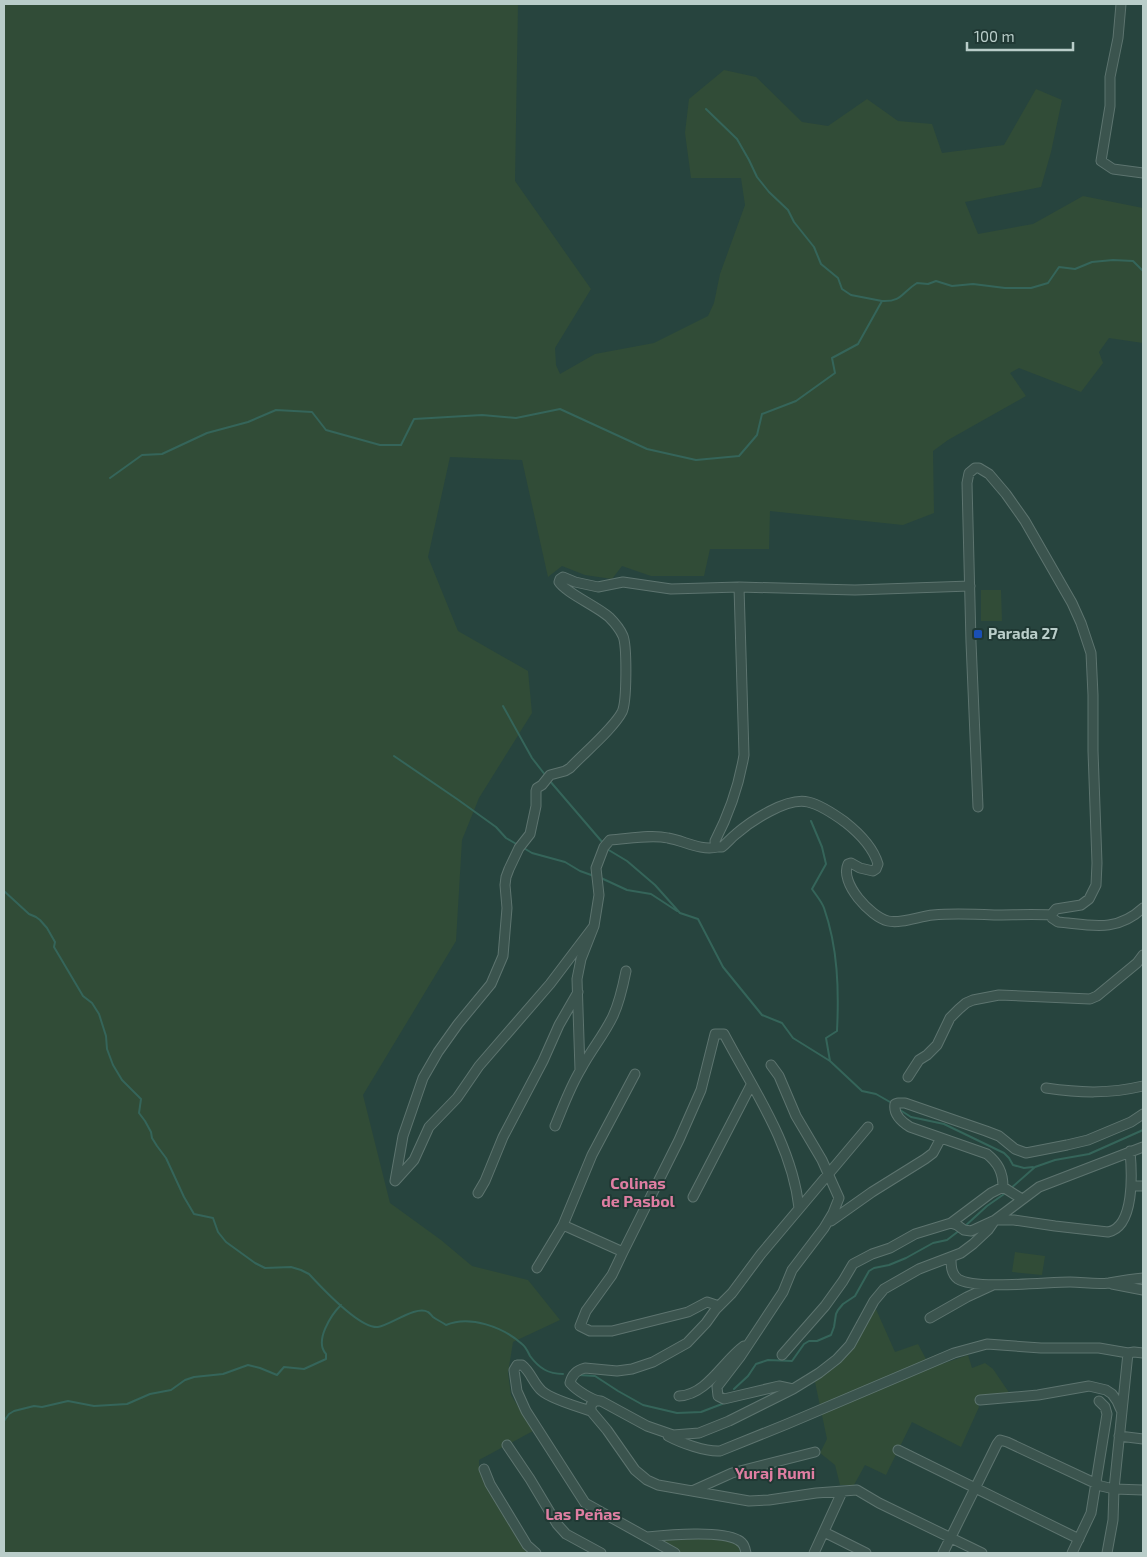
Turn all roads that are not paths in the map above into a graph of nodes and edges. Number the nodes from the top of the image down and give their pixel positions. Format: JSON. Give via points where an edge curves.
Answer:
{"nodes":[{"id":1,"x":1121,"y":4,"type":"edge"},
{"id":2,"x":1143,"y":173,"type":"edge"},
{"id":3,"x":970,"y":586,"type":"junction"},
{"id":4,"x":739,"y":587,"type":"junction"},
{"id":5,"x":978,"y":807,"type":"dead end"},
{"id":6,"x":718,"y":847,"type":"junction"},
{"id":7,"x":1143,"y":908,"type":"edge"},
{"id":8,"x":1051,"y":915,"type":"junction"},
{"id":9,"x":594,"y":926,"type":"junction"},
{"id":10,"x":1143,"y":955,"type":"edge"},
{"id":11,"x":626,"y":971,"type":"dead end"},
{"id":12,"x":578,"y":992,"type":"junction"},
{"id":13,"x":770,"y":1065,"type":"dead end"},
{"id":14,"x":580,"y":1070,"type":"junction"},
{"id":15,"x":635,"y":1074,"type":"dead end"},
{"id":16,"x":908,"y":1077,"type":"dead end"},
{"id":17,"x":751,"y":1085,"type":"junction"},
{"id":18,"x":1143,"y":1086,"type":"edge"},
{"id":19,"x":1046,"y":1088,"type":"dead end"},
{"id":20,"x":1143,"y":1114,"type":"edge"},
{"id":21,"x":555,"y":1126,"type":"dead end"},
{"id":22,"x":868,"y":1127,"type":"dead end"},
{"id":23,"x":941,"y":1138,"type":"junction"},
{"id":24,"x":1143,"y":1147,"type":"edge"},
{"id":25,"x":1130,"y":1151,"type":"junction"},
{"id":26,"x":828,"y":1173,"type":"junction"},
{"id":27,"x":1132,"y":1186,"type":"junction"},
{"id":28,"x":1143,"y":1186,"type":"edge"},
{"id":29,"x":1003,"y":1187,"type":"junction"},
{"id":30,"x":478,"y":1193,"type":"dead end"},
{"id":31,"x":693,"y":1197,"type":"dead end"},
{"id":32,"x":1022,"y":1200,"type":"junction"},
{"id":33,"x":799,"y":1208,"type":"junction"},
{"id":34,"x":995,"y":1220,"type":"junction"},
{"id":35,"x":951,"y":1223,"type":"junction"},
{"id":36,"x":563,"y":1225,"type":"junction"},
{"id":37,"x":824,"y":1228,"type":"junction"},
{"id":38,"x":622,"y":1252,"type":"junction"},
{"id":39,"x":950,"y":1258,"type":"junction"},
{"id":40,"x":537,"y":1268,"type":"dead end"},
{"id":41,"x":1143,"y":1278,"type":"edge"},
{"id":42,"x":1108,"y":1283,"type":"junction"},
{"id":43,"x":996,"y":1284,"type":"junction"},
{"id":44,"x":1143,"y":1290,"type":"edge"},
{"id":45,"x":719,"y":1306,"type":"junction"},
{"id":46,"x":930,"y":1318,"type":"dead end"},
{"id":47,"x":749,"y":1343,"type":"junction"},
{"id":48,"x":1128,"y":1353,"type":"junction"},
{"id":49,"x":1143,"y":1353,"type":"edge"},
{"id":50,"x":782,"y":1355,"type":"dead end"},
{"id":51,"x":793,"y":1389,"type":"junction"},
{"id":52,"x":679,"y":1396,"type":"dead end"},
{"id":53,"x":980,"y":1400,"type":"dead end"},
{"id":54,"x":595,"y":1401,"type":"junction"},
{"id":55,"x":1099,"y":1401,"type":"dead end"},
{"id":56,"x":1121,"y":1410,"type":"junction"},
{"id":57,"x":591,"y":1411,"type":"junction"},
{"id":58,"x":662,"y":1432,"type":"junction"},
{"id":59,"x":1119,"y":1436,"type":"junction"},
{"id":60,"x":1143,"y":1439,"type":"edge"},
{"id":61,"x":507,"y":1445,"type":"dead end"},
{"id":62,"x":898,"y":1450,"type":"dead end"},
{"id":63,"x":815,"y":1452,"type":"dead end"},
{"id":64,"x":484,"y":1469,"type":"dead end"},
{"id":65,"x":1097,"y":1484,"type":"junction"},
{"id":66,"x":976,"y":1488,"type":"junction"},
{"id":67,"x":1114,"y":1489,"type":"junction"},
{"id":68,"x":1143,"y":1490,"type":"edge"},
{"id":69,"x":692,"y":1491,"type":"junction"},
{"id":70,"x":842,"y":1492,"type":"junction"},
{"id":71,"x":824,"y":1532,"type":"junction"},
{"id":72,"x":647,"y":1537,"type":"junction"},
{"id":73,"x":951,"y":1538,"type":"junction"},
{"id":74,"x":1078,"y":1539,"type":"junction"},
{"id":75,"x":536,"y":1553,"type":"edge"},
{"id":76,"x":601,"y":1553,"type":"edge"},
{"id":77,"x":675,"y":1553,"type":"edge"},
{"id":78,"x":746,"y":1553,"type":"edge"},
{"id":79,"x":814,"y":1553,"type":"edge"},
{"id":80,"x":866,"y":1553,"type":"edge"},
{"id":81,"x":943,"y":1553,"type":"edge"},
{"id":82,"x":982,"y":1553,"type":"edge"},
{"id":83,"x":1072,"y":1553,"type":"edge"},
{"id":84,"x":1107,"y":1553,"type":"edge"}],
"edges":[{"from":1,"to":2,"type":"street","via":[[1101,161],[1112,169]]},
{"from":3,"to":4,"type":"street","via":[[855,590]]},
{"from":3,"to":5,"type":"street"},
{"from":3,"to":8,"type":"street","via":[[968,478],[972,470],[979,468],[990,474],[1025,521],[1072,603],[1091,653],[1096,885],[1081,905],[1056,909]]},
{"from":4,"to":6,"type":"street","via":[[744,755],[740,779],[715,841]]},
{"from":4,"to":9,"type":"street","via":[[671,589],[623,582],[598,587],[563,577],[560,579],[564,587],[612,619],[622,635],[625,642],[623,709],[570,768],[550,775],[537,788],[530,834],[506,877],[503,956],[491,984],[448,1038],[426,1073],[403,1136],[396,1181],[414,1160],[428,1127],[457,1098],[478,1066],[550,984]]},
{"from":6,"to":8,"type":"street","via":[[776,809],[794,802],[807,802],[819,805],[851,828],[876,858],[878,864],[873,871],[851,863],[846,873],[859,900],[881,919],[893,922],[931,915],[970,913]]},
{"from":6,"to":9,"type":"street","via":[[691,845],[663,837],[610,840],[596,868],[599,895]]},
{"from":7,"to":8,"type":"street","via":[[1129,920],[1110,925],[1058,922]]},
{"from":9,"to":12,"type":"street","via":[[581,958]]},
{"from":10,"to":16,"type":"street","via":[[1094,998],[998,995],[966,1003],[950,1018],[937,1045],[919,1060]]},
{"from":11,"to":14,"type":"street","via":[[613,1016]]},
{"from":12,"to":14,"type":"street"},
{"from":12,"to":30,"type":"street","via":[[503,1137]]},
{"from":13,"to":26,"type":"street","via":[[779,1076],[796,1116]]},
{"from":14,"to":21,"type":"street"},
{"from":15,"to":36,"type":"street","via":[[592,1155]]},
{"from":17,"to":31,"type":"street"},
{"from":17,"to":33,"type":"street","via":[[772,1120],[790,1165]]},
{"from":17,"to":38,"type":"street","via":[[724,1034],[715,1034],[701,1090]]},
{"from":18,"to":19,"type":"street","via":[[1111,1092]]},
{"from":20,"to":23,"type":"street","via":[[1088,1140],[1026,1152],[986,1131],[906,1102],[895,1104],[894,1110],[910,1128]]},
{"from":22,"to":26,"type":"street"},
{"from":23,"to":29,"type":"street","via":[[987,1154],[1001,1170]]},
{"from":23,"to":37,"type":"street","via":[[933,1153],[856,1202]]},
{"from":24,"to":25,"type":"street"},
{"from":25,"to":27,"type":"street"},
{"from":25,"to":32,"type":"street","via":[[1038,1187]]},
{"from":26,"to":33,"type":"street"},
{"from":26,"to":37,"type":"street","via":[[839,1198]]},
{"from":27,"to":28,"type":"street"},
{"from":27,"to":34,"type":"street","via":[[1124,1218],[1114,1231]]},
{"from":29,"to":32,"type":"street"},
{"from":29,"to":35,"type":"street"},
{"from":32,"to":34,"type":"street"},
{"from":33,"to":45,"type":"street"},
{"from":34,"to":35,"type":"street","via":[[971,1231]]},
{"from":34,"to":39,"type":"street","via":[[973,1244]]},
{"from":35,"to":50,"type":"street","via":[[915,1234],[853,1264],[825,1306]]},
{"from":36,"to":38,"type":"street"},
{"from":36,"to":40,"type":"street"},
{"from":37,"to":47,"type":"street","via":[[799,1259],[783,1292]]},
{"from":38,"to":45,"type":"street","via":[[612,1275],[580,1326],[590,1331],[612,1331],[688,1312],[707,1302]]},
{"from":39,"to":43,"type":"street","via":[[956,1278],[968,1283]]},
{"from":39,"to":51,"type":"street","via":[[919,1269],[884,1289],[838,1359]]},
{"from":41,"to":42,"type":"street"},
{"from":42,"to":43,"type":"street"},
{"from":42,"to":44,"type":"street"},
{"from":43,"to":46,"type":"street"},
{"from":45,"to":54,"type":"street","via":[[686,1343],[653,1362],[625,1371],[585,1368],[575,1372],[570,1383]]},
{"from":47,"to":51,"type":"street","via":[[717,1387],[718,1396],[724,1399],[779,1386]]},
{"from":47,"to":52,"type":"street","via":[[696,1392]]},
{"from":48,"to":49,"type":"street"},
{"from":48,"to":56,"type":"street"},
{"from":48,"to":58,"type":"street","via":[[1099,1348],[987,1344],[954,1352],[720,1451],[675,1440]]},
{"from":51,"to":58,"type":"street","via":[[706,1431],[687,1435]]},
{"from":53,"to":56,"type":"street","via":[[1089,1386],[1112,1394]]},
{"from":54,"to":57,"type":"street"},
{"from":54,"to":58,"type":"street"},
{"from":55,"to":65,"type":"street","via":[[1107,1414]]},
{"from":56,"to":59,"type":"street"},
{"from":57,"to":69,"type":"street","via":[[639,1474],[658,1485]]},
{"from":57,"to":72,"type":"street","via":[[550,1397],[522,1365],[517,1365],[514,1370],[516,1391],[526,1411],[585,1503]]},
{"from":59,"to":60,"type":"street"},
{"from":59,"to":67,"type":"street"},
{"from":61,"to":76,"type":"street","via":[[557,1524],[566,1534]]},
{"from":62,"to":66,"type":"street"},
{"from":63,"to":69,"type":"street","via":[[732,1473]]},
{"from":64,"to":75,"type":"street","via":[[526,1545]]},
{"from":65,"to":66,"type":"street","via":[[1000,1440]]},
{"from":65,"to":67,"type":"street"},
{"from":65,"to":74,"type":"street","via":[[1091,1513]]},
{"from":66,"to":73,"type":"street"},
{"from":66,"to":74,"type":"street"},
{"from":67,"to":68,"type":"street"},
{"from":67,"to":84,"type":"street"},
{"from":69,"to":70,"type":"street","via":[[748,1501]]},
{"from":70,"to":71,"type":"street"},
{"from":70,"to":73,"type":"street","via":[[857,1490]]},
{"from":71,"to":79,"type":"street"},
{"from":71,"to":80,"type":"street"},
{"from":72,"to":77,"type":"street"},
{"from":72,"to":78,"type":"street","via":[[682,1534],[725,1536],[738,1540]]},
{"from":73,"to":81,"type":"street"},
{"from":73,"to":82,"type":"street"},
{"from":74,"to":83,"type":"street"}]}
